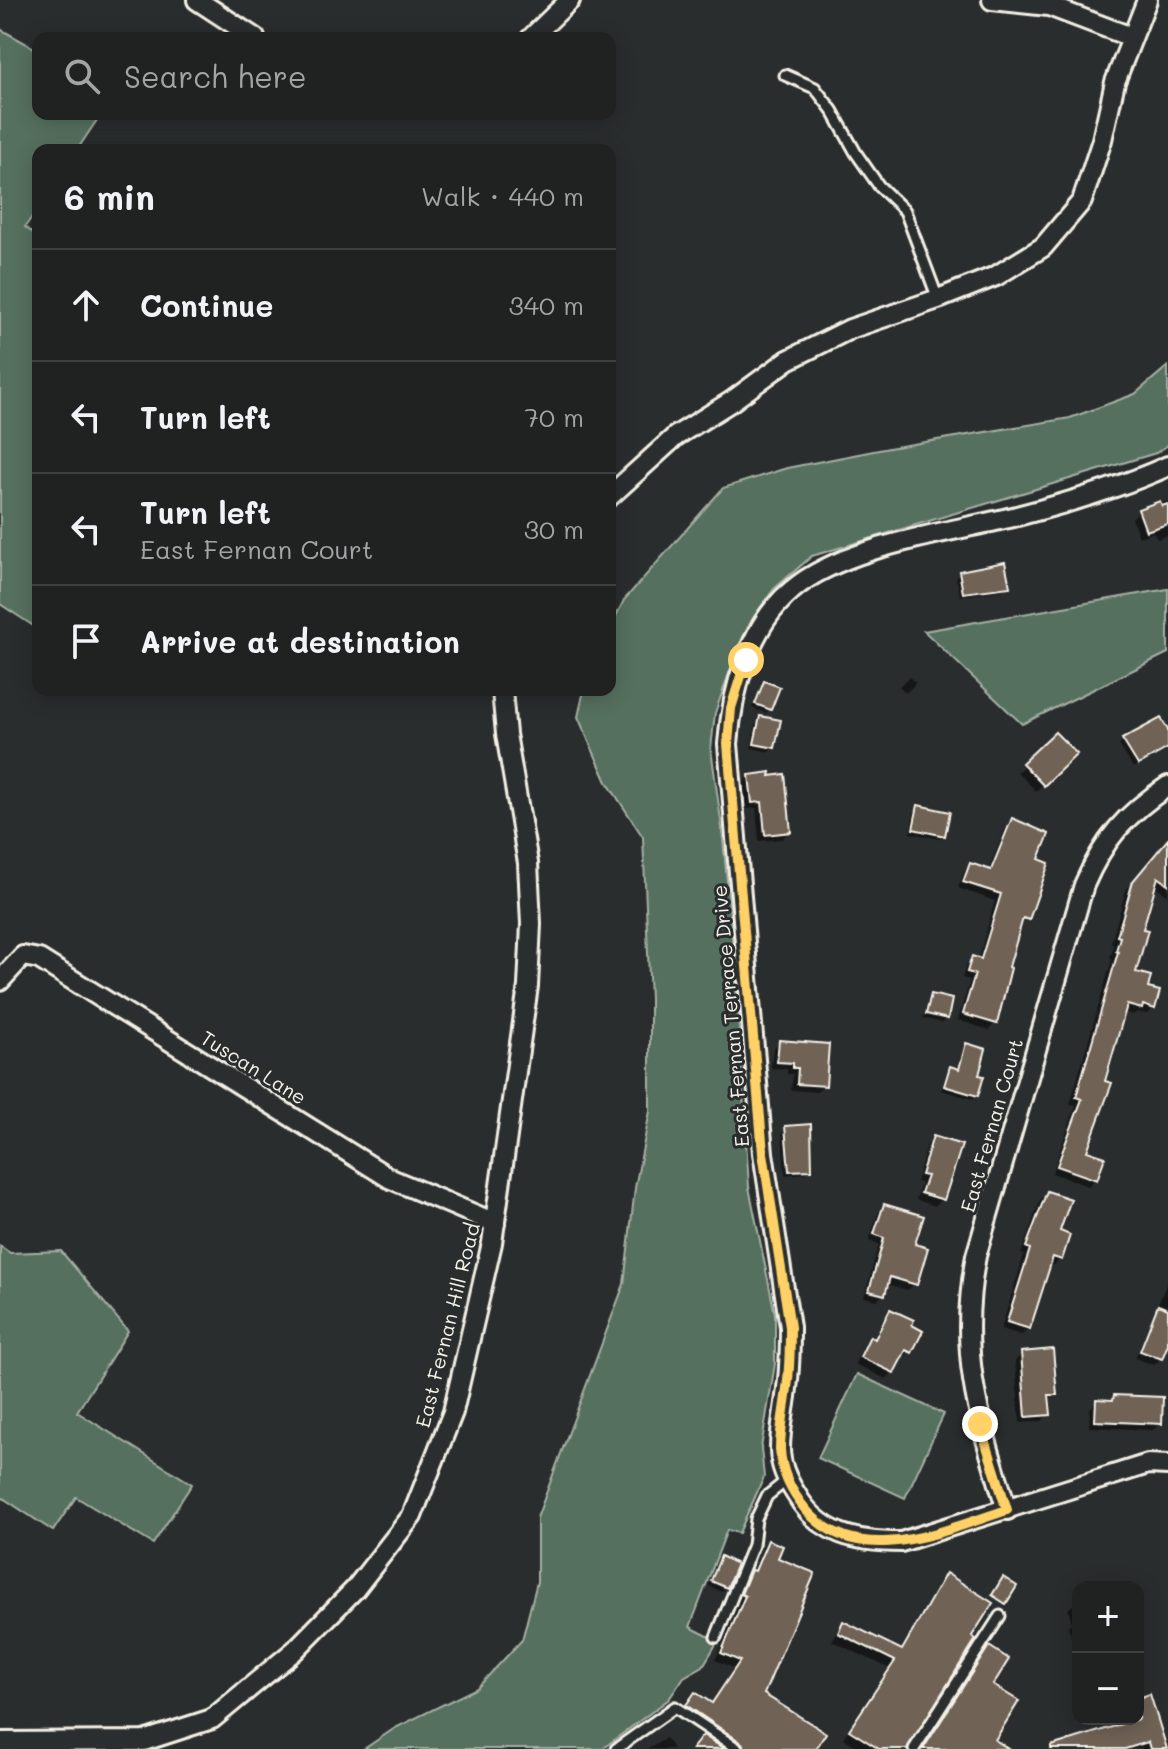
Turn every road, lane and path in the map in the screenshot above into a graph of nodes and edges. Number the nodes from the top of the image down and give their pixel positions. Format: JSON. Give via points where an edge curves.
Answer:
{"nodes":[{"id":1,"x":197,"y":0,"type":"edge"},
{"id":2,"x":570,"y":0,"type":"edge"},
{"id":3,"x":992,"y":0,"type":"edge"},
{"id":4,"x":1147,"y":0,"type":"edge"},
{"id":5,"x":246,"y":32,"type":"edge"},
{"id":6,"x":537,"y":32,"type":"edge"},
{"id":7,"x":1131,"y":37,"type":"junction"},
{"id":8,"x":785,"y":75,"type":"dead end"},
{"id":9,"x":938,"y":299,"type":"junction"},
{"id":10,"x":1168,"y":466,"type":"edge"},
{"id":11,"x":616,"y":491,"type":"edge"},
{"id":12,"x":503,"y":696,"type":"edge"},
{"id":13,"x":1168,"y":786,"type":"edge"},
{"id":14,"x":0,"y":981,"type":"edge"},
{"id":15,"x":495,"y":1223,"type":"junction"},
{"id":16,"x":1168,"y":1465,"type":"edge"},
{"id":17,"x":787,"y":1480,"type":"junction"},
{"id":18,"x":1007,"y":1510,"type":"junction"},
{"id":19,"x":1000,"y":1616,"type":"dead end"},
{"id":20,"x":716,"y":1637,"type":"dead end"},
{"id":21,"x":0,"y":1742,"type":"edge"},
{"id":22,"x":616,"y":1749,"type":"edge"},
{"id":23,"x":738,"y":1749,"type":"edge"},
{"id":24,"x":914,"y":1749,"type":"edge"}],
"edges":[{"from":1,"to":5,"type":"street"},
{"from":2,"to":6,"type":"street"},
{"from":3,"to":7,"type":"street","via":[[1049,6]]},
{"from":4,"to":7,"type":"street"},
{"from":7,"to":9,"type":"street","via":[[1082,201],[1043,247],[996,276]]},
{"from":8,"to":9,"type":"lane","via":[[815,88],[879,186],[905,211]]},
{"from":9,"to":11,"type":"street","via":[[850,329],[788,360],[676,436]]},
{"from":10,"to":17,"type":"street","name":"East Fernan Terrace Drive","via":[[1021,515],[852,558],[813,575],[777,604],[737,684],[728,744],[730,778],[763,1153],[790,1327],[780,1447]]},
{"from":12,"to":15,"type":"street","name":"East Fernan Hill Road","via":[[528,863],[531,924],[528,986]]},
{"from":13,"to":18,"type":"street","name":"East Fernan Court","via":[[1120,824],[1084,885],[976,1256],[967,1318],[968,1359],[980,1424]]},
{"from":14,"to":15,"type":"street","name":"Tuscan Lane","via":[[23,956],[39,959],[391,1179]]},
{"from":15,"to":21,"type":"street","name":"East Fernan Hill Road","via":[[453,1412],[412,1516],[355,1589],[294,1651],[212,1719],[144,1741]]},
{"from":16,"to":18,"type":"street","name":"East Fernan Terrace Drive","via":[[1148,1464]]},
{"from":17,"to":18,"type":"street","name":"East Fernan Terrace Drive","via":[[824,1527],[871,1542],[914,1539]]},
{"from":17,"to":20,"type":"lane","via":[[767,1496],[756,1519],[753,1545]]},
{"from":19,"to":24,"type":"lane"},
{"from":22,"to":23,"type":"lane","via":[[675,1707]]}]}
